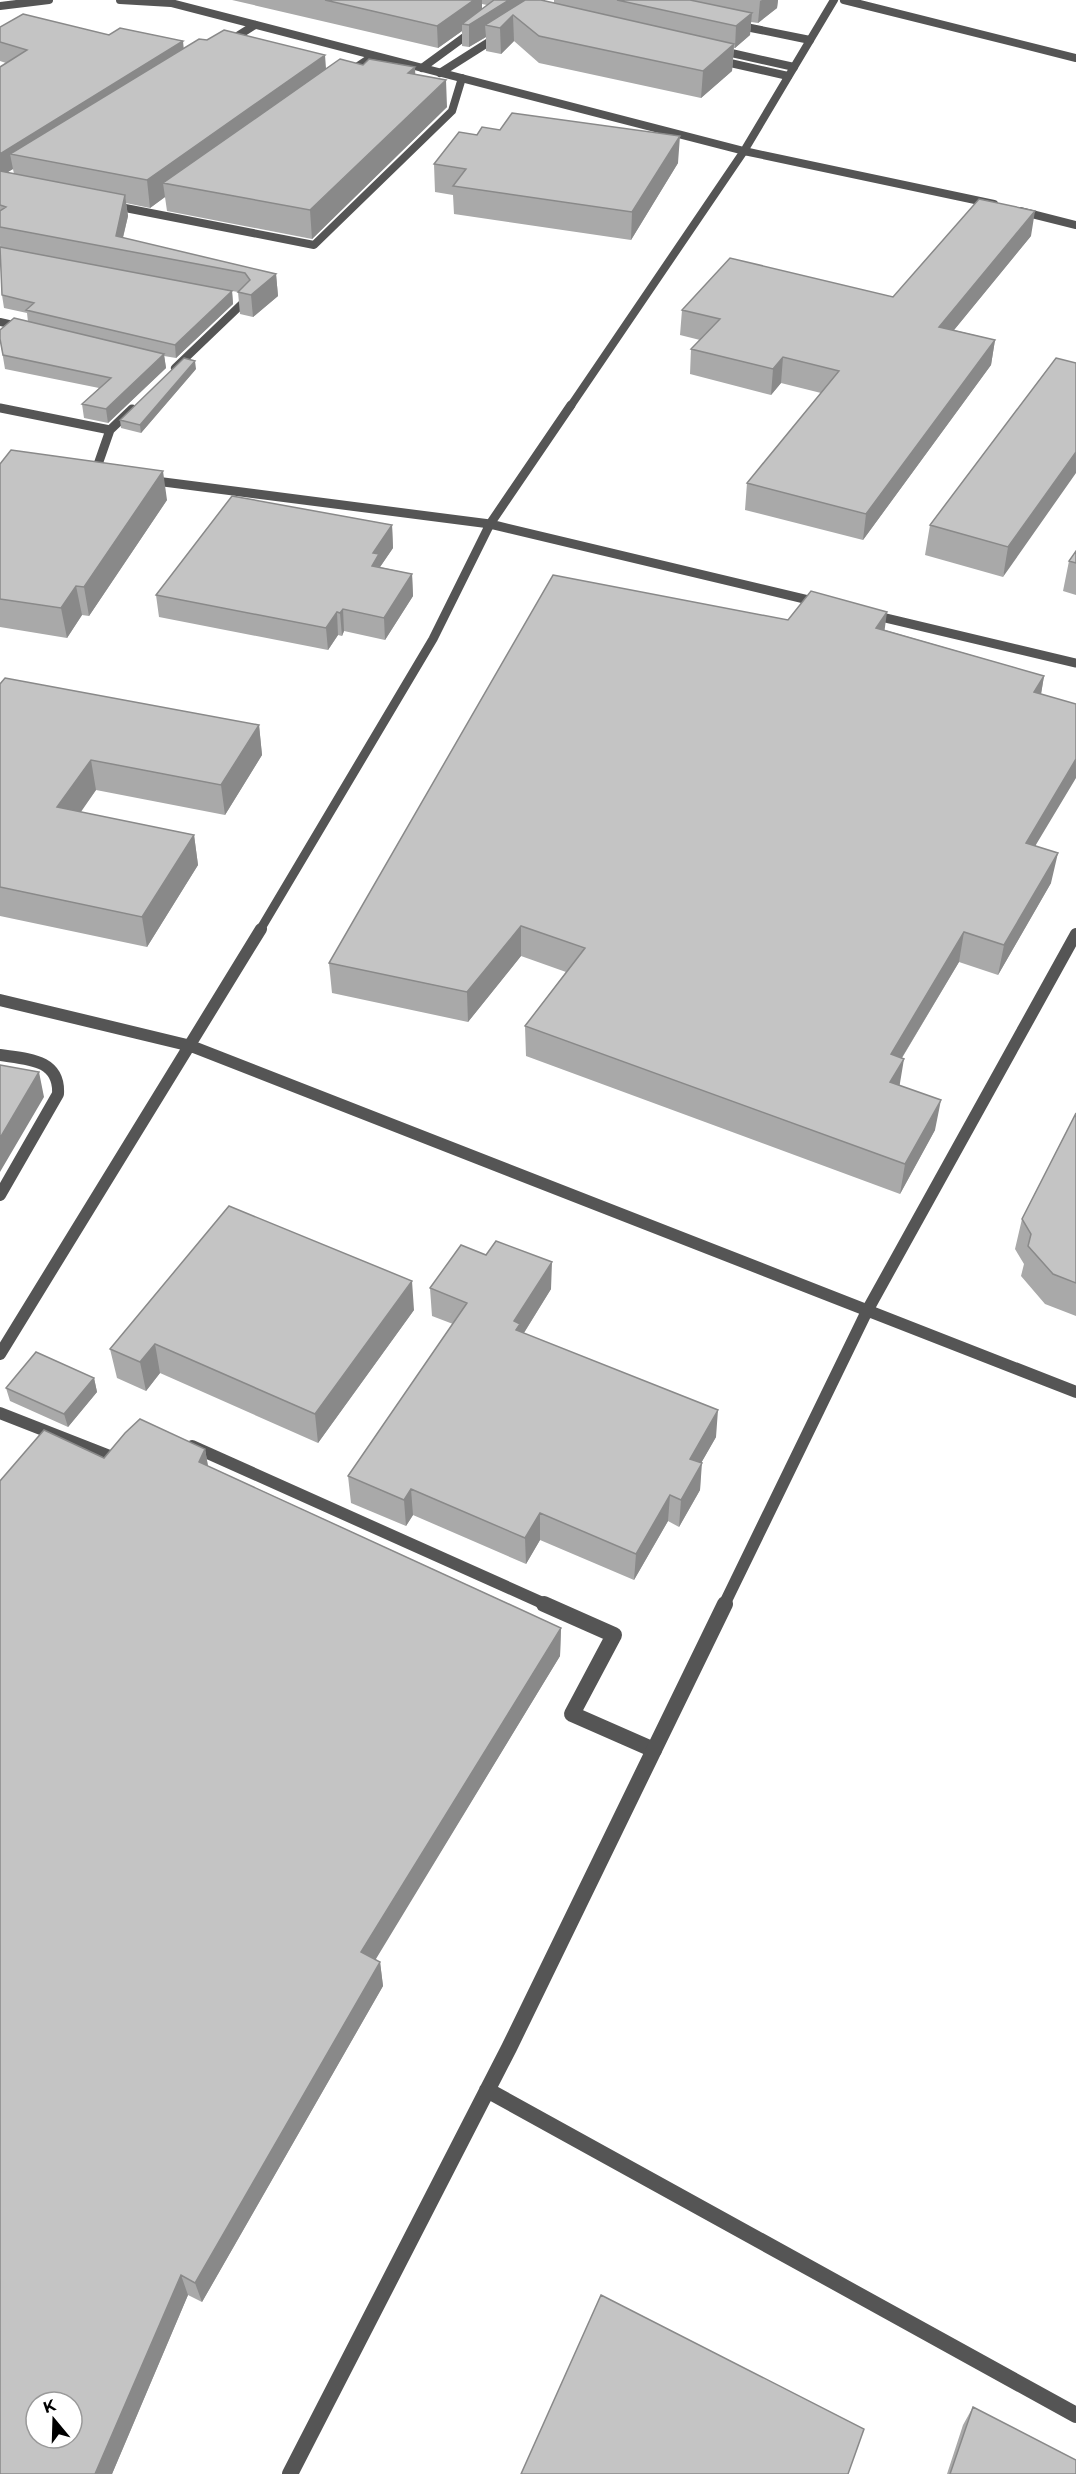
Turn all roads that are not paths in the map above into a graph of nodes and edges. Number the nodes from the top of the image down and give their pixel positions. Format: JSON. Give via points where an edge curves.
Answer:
{"nodes":[{"id":1,"x":49,"y":0,"type":"edge"},
{"id":2,"x":120,"y":0,"type":"edge"},
{"id":3,"x":129,"y":0,"type":"edge"},
{"id":4,"x":834,"y":0,"type":"edge"},
{"id":5,"x":844,"y":0,"type":"edge"},
{"id":6,"x":174,"y":2,"type":"edge"},
{"id":7,"x":0,"y":6,"type":"edge"},
{"id":8,"x":730,"y":24,"type":"edge"},
{"id":9,"x":255,"y":25,"type":"junction"},
{"id":10,"x":477,"y":27,"type":"edge"},
{"id":11,"x":508,"y":30,"type":"edge"},
{"id":12,"x":810,"y":40,"type":"junction"},
{"id":13,"x":224,"y":44,"type":"edge"},
{"id":14,"x":704,"y":47,"type":"edge"},
{"id":15,"x":373,"y":56,"type":"junction"},
{"id":16,"x":709,"y":58,"type":"edge"},
{"id":17,"x":1076,"y":58,"type":"edge"},
{"id":18,"x":794,"y":67,"type":"junction"},
{"id":19,"x":422,"y":68,"type":"junction"},
{"id":20,"x":440,"y":73,"type":"junction"},
{"id":21,"x":344,"y":76,"type":"edge"},
{"id":22,"x":788,"y":76,"type":"junction"},
{"id":23,"x":462,"y":78,"type":"junction"},
{"id":24,"x":744,"y":151,"type":"junction"},
{"id":25,"x":98,"y":202,"type":"edge"},
{"id":26,"x":163,"y":206,"type":"dead end"},
{"id":27,"x":153,"y":213,"type":"junction"},
{"id":28,"x":1076,"y":225,"type":"edge"},
{"id":29,"x":234,"y":298,"type":"edge"},
{"id":30,"x":0,"y":322,"type":"edge"},
{"id":31,"x":33,"y":330,"type":"edge"},
{"id":32,"x":167,"y":362,"type":"dead end"},
{"id":33,"x":178,"y":365,"type":"junction"},
{"id":34,"x":170,"y":373,"type":"edge"},
{"id":35,"x":136,"y":406,"type":"edge"},
{"id":36,"x":0,"y":408,"type":"edge"},
{"id":37,"x":110,"y":430,"type":"junction"},
{"id":38,"x":83,"y":471,"type":"edge"},
{"id":39,"x":95,"y":473,"type":"junction"},
{"id":40,"x":106,"y":474,"type":"edge"},
{"id":41,"x":141,"y":479,"type":"edge"},
{"id":42,"x":490,"y":524,"type":"junction"},
{"id":43,"x":834,"y":606,"type":"edge"},
{"id":44,"x":858,"y":612,"type":"edge"},
{"id":45,"x":1076,"y":663,"type":"edge"},
{"id":46,"x":1076,"y":934,"type":"edge"},
{"id":47,"x":0,"y":1000,"type":"edge"},
{"id":48,"x":191,"y":1046,"type":"junction"},
{"id":49,"x":0,"y":1055,"type":"edge"},
{"id":50,"x":0,"y":1195,"type":"edge"},
{"id":51,"x":867,"y":1311,"type":"junction"},
{"id":52,"x":0,"y":1354,"type":"edge"},
{"id":53,"x":1076,"y":1392,"type":"edge"},
{"id":54,"x":0,"y":1413,"type":"edge"},
{"id":55,"x":177,"y":1440,"type":"edge"},
{"id":56,"x":128,"y":1453,"type":"edge"},
{"id":57,"x":654,"y":1750,"type":"junction"},
{"id":58,"x":487,"y":2090,"type":"junction"},
{"id":59,"x":1076,"y":2415,"type":"edge"},
{"id":60,"x":291,"y":2474,"type":"edge"}],
"edges":[{"from":1,"to":7,"type":"street"},
{"from":2,"to":3,"type":"street"},
{"from":3,"to":6,"type":"street"},
{"from":4,"to":12,"type":"street"},
{"from":5,"to":17,"type":"street"},
{"from":6,"to":9,"type":"street"},
{"from":8,"to":12,"type":"street"},
{"from":9,"to":13,"type":"street"},
{"from":9,"to":15,"type":"street"},
{"from":10,"to":19,"type":"street"},
{"from":11,"to":20,"type":"street"},
{"from":12,"to":18,"type":"street"},
{"from":14,"to":18,"type":"street"},
{"from":15,"to":19,"type":"street"},
{"from":15,"to":21,"type":"street"},
{"from":16,"to":22,"type":"street"},
{"from":18,"to":22,"type":"street"},
{"from":19,"to":20,"type":"street"},
{"from":20,"to":23,"type":"street"},
{"from":22,"to":24,"type":"street"},
{"from":23,"to":24,"type":"street"},
{"from":23,"to":27,"type":"street","via":[[452,111],[314,245]]},
{"from":24,"to":28,"type":"street","via":[[937,190]]},
{"from":24,"to":42,"type":"street"},
{"from":25,"to":27,"type":"street"},
{"from":26,"to":27,"type":"street"},
{"from":29,"to":33,"type":"street","via":[[246,300]]},
{"from":30,"to":31,"type":"street"},
{"from":32,"to":33,"type":"street"},
{"from":33,"to":34,"type":"street"},
{"from":35,"to":37,"type":"street"},
{"from":36,"to":37,"type":"street"},
{"from":37,"to":39,"type":"street"},
{"from":38,"to":39,"type":"street"},
{"from":39,"to":40,"type":"street"},
{"from":41,"to":42,"type":"street"},
{"from":42,"to":43,"type":"street"},
{"from":42,"to":48,"type":"street","via":[[433,639]]},
{"from":44,"to":45,"type":"street"},
{"from":46,"to":51,"type":"street"},
{"from":47,"to":48,"type":"street"},
{"from":48,"to":51,"type":"street"},
{"from":48,"to":52,"type":"street"},
{"from":49,"to":50,"type":"street","via":[[47,1066],[55,1071],[60,1086]]},
{"from":51,"to":53,"type":"street"},
{"from":51,"to":57,"type":"street"},
{"from":54,"to":56,"type":"street","via":[[119,1461]]},
{"from":55,"to":57,"type":"street","via":[[614,1635],[572,1714]]},
{"from":57,"to":58,"type":"street"},
{"from":58,"to":59,"type":"street"},
{"from":58,"to":60,"type":"street"}]}
